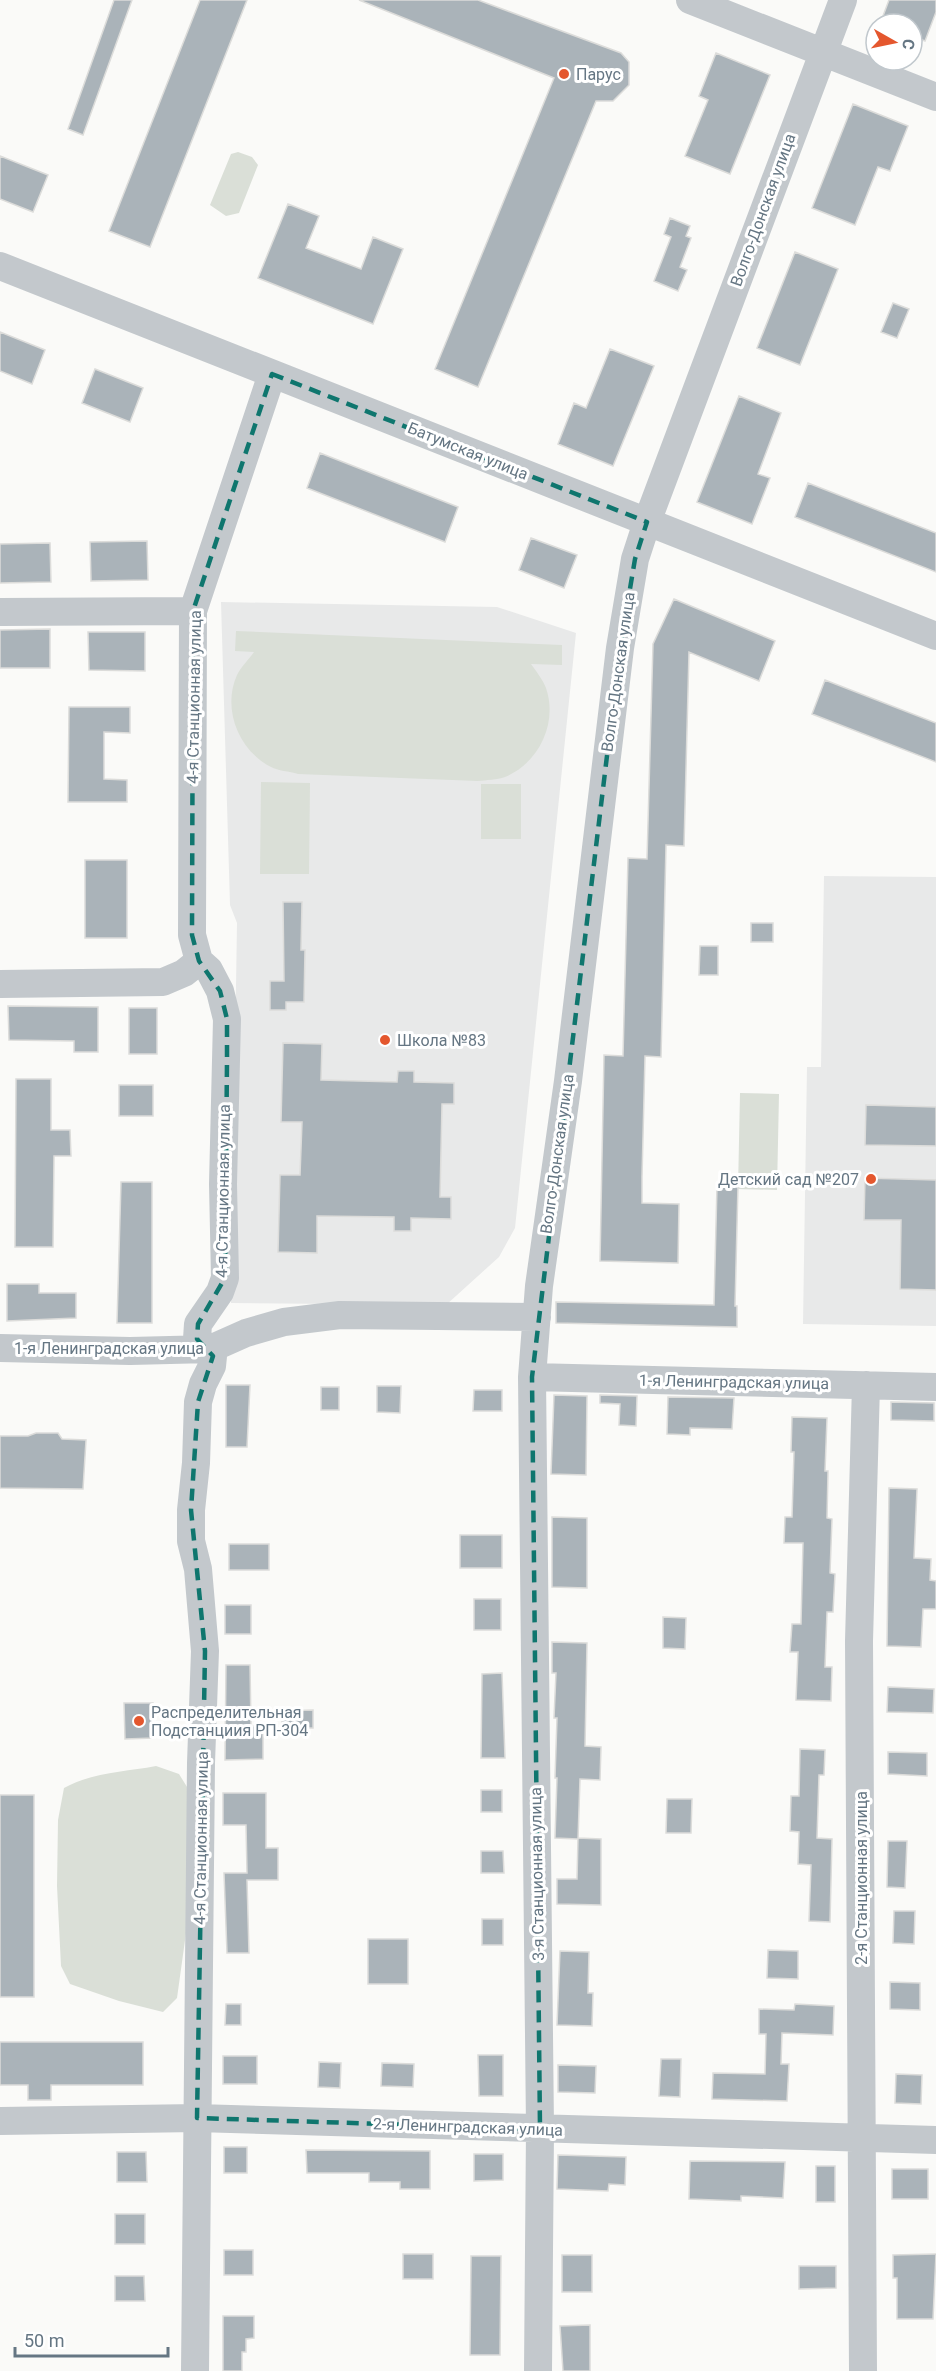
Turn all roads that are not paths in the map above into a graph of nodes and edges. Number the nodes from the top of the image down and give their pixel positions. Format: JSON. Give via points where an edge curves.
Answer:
{"nodes":[{"id":1,"x":690,"y":0,"type":"edge"},
{"id":2,"x":843,"y":0,"type":"edge"},
{"id":3,"x":822,"y":52,"type":"junction"},
{"id":4,"x":936,"y":97,"type":"edge"},
{"id":5,"x":0,"y":266,"type":"edge"},
{"id":6,"x":272,"y":374,"type":"junction"},
{"id":7,"x":647,"y":522,"type":"junction"},
{"id":8,"x":193,"y":611,"type":"junction"},
{"id":9,"x":0,"y":612,"type":"edge"},
{"id":10,"x":936,"y":636,"type":"edge"},
{"id":11,"x":199,"y":961,"type":"junction"},
{"id":12,"x":0,"y":984,"type":"edge"},
{"id":13,"x":537,"y":1317,"type":"junction"},
{"id":14,"x":0,"y":1348,"type":"edge"},
{"id":15,"x":210,"y":1349,"type":"junction"},
{"id":16,"x":532,"y":1377,"type":"junction"},
{"id":17,"x":866,"y":1385,"type":"junction"},
{"id":18,"x":936,"y":1387,"type":"edge"},
{"id":19,"x":197,"y":2118,"type":"junction"},
{"id":20,"x":0,"y":2121,"type":"edge"},
{"id":21,"x":540,"y":2129,"type":"junction"},
{"id":22,"x":862,"y":2139,"type":"junction"},
{"id":23,"x":936,"y":2140,"type":"edge"},
{"id":24,"x":195,"y":2371,"type":"edge"},
{"id":25,"x":538,"y":2371,"type":"edge"},
{"id":26,"x":863,"y":2371,"type":"edge"}],
"edges":[{"from":1,"to":3,"type":"street"},
{"from":2,"to":3,"type":"street","name":"Волго-Донская улица"},
{"from":3,"to":4,"type":"street"},
{"from":3,"to":7,"type":"street","name":"Волго-Донская улица"},
{"from":5,"to":6,"type":"street","name":"Батумская улица"},
{"from":6,"to":7,"type":"street","name":"Батумская улица"},
{"from":6,"to":8,"type":"street","name":"4-я Станционная улица"},
{"from":7,"to":10,"type":"street","name":"Батумская улица"},
{"from":7,"to":13,"type":"street","name":"Волго-Донская улица","via":[[635,559],[620,648]]},
{"from":8,"to":9,"type":"street"},
{"from":8,"to":11,"type":"street","name":"4-я Станционная улица","via":[[192,935]]},
{"from":11,"to":12,"type":"street","via":[[184,973],[163,981]]},
{"from":11,"to":15,"type":"street","name":"4-я Станционная улица","via":[[220,991],[227,1019],[225,1278],[198,1324],[197,1339]]},
{"from":13,"to":15,"type":"street","name":"1-я Ленинградская улица","via":[[320,1317],[246,1333]]},
{"from":13,"to":16,"type":"street","name":"Волго-Донская улица"},
{"from":14,"to":15,"type":"street","name":"1-я Ленинградская улица"},
{"from":15,"to":19,"type":"street","name":"4-я Станционная улица","via":[[212,1366],[198,1402],[191,1510],[205,1651]]},
{"from":16,"to":17,"type":"street","name":"1-я Ленинградская улица"},
{"from":16,"to":21,"type":"street","name":"3-я Станционная улица"},
{"from":17,"to":18,"type":"street","name":"1-я Ленинградская улица"},
{"from":17,"to":22,"type":"street","name":"2-я Станционная улица","via":[[859,1641]]},
{"from":19,"to":20,"type":"street","name":"2-я Ленинградская улица"},
{"from":19,"to":21,"type":"street","name":"2-я Ленинградская улица"},
{"from":19,"to":24,"type":"street","name":"4-я Станционная улица"},
{"from":21,"to":22,"type":"street","name":"2-я Ленинградская улица"},
{"from":21,"to":25,"type":"street","name":"3-я Станционная улица"},
{"from":22,"to":23,"type":"street","name":"2-я Ленинградская улица"},
{"from":22,"to":26,"type":"street","name":"2-я Станционная улица"}]}
